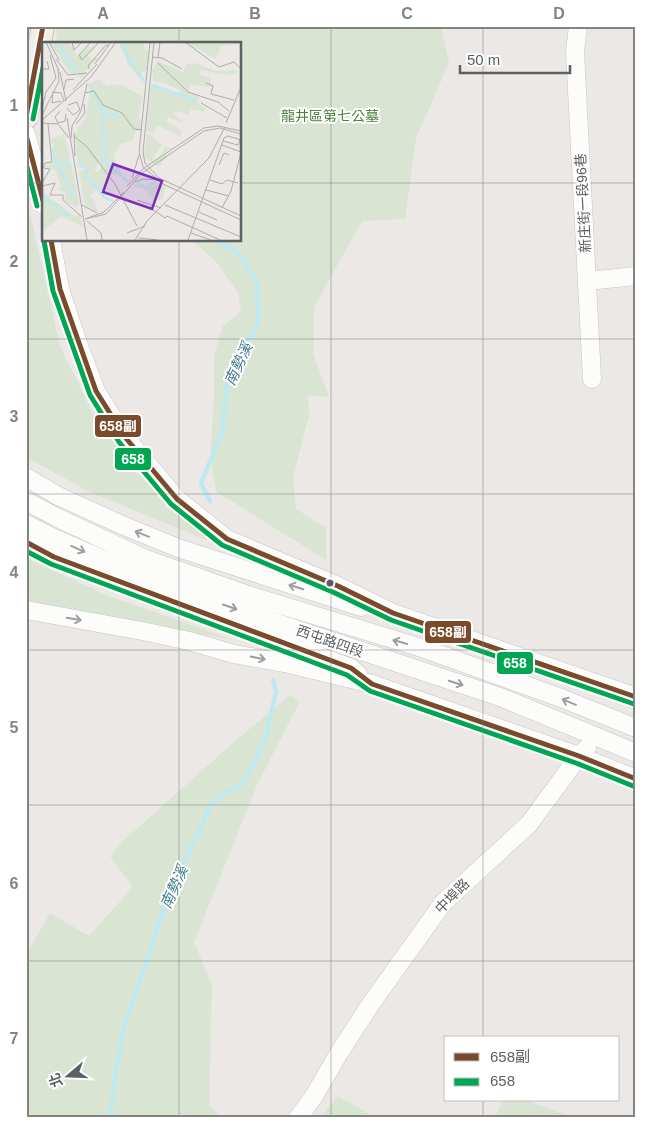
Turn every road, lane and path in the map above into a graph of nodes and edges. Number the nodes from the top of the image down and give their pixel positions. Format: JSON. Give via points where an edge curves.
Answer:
{"nodes":[{"id":1,"x":43,"y":26,"type":"edge"},
{"id":2,"x":578,"y":26,"type":"edge"},
{"id":3,"x":26,"y":118,"type":"edge"},
{"id":4,"x":26,"y":134,"type":"edge"},
{"id":5,"x":42,"y":194,"type":"edge"},
{"id":6,"x":50,"y":241,"type":"edge"},
{"id":7,"x":636,"y":276,"type":"edge"},
{"id":8,"x":587,"y":281,"type":"junction"},
{"id":9,"x":592,"y":379,"type":"dead end"},
{"id":10,"x":26,"y":477,"type":"edge"},
{"id":11,"x":26,"y":501,"type":"edge"},
{"id":12,"x":29,"y":531,"type":"edge"},
{"id":13,"x":26,"y":610,"type":"edge"},
{"id":14,"x":393,"y":613,"type":"junction"},
{"id":15,"x":234,"y":624,"type":"junction"},
{"id":16,"x":392,"y":662,"type":"junction"},
{"id":17,"x":372,"y":684,"type":"junction"},
{"id":18,"x":635,"y":695,"type":"edge"},
{"id":19,"x":614,"y":721,"type":"junction"},
{"id":20,"x":636,"y":728,"type":"edge"},
{"id":21,"x":597,"y":737,"type":"junction"},
{"id":22,"x":636,"y":753,"type":"edge"},
{"id":23,"x":579,"y":756,"type":"junction"},
{"id":24,"x":636,"y":779,"type":"edge"},
{"id":25,"x":298,"y":1118,"type":"edge"}],
"edges":[{"from":1,"to":3,"type":"main road"},
{"from":2,"to":8,"type":"street","name":"新庄街一段96巷","via":[[575,52]]},
{"from":4,"to":5,"type":"street"},
{"from":6,"to":14,"type":"street","via":[[60,289],[96,391],[125,437],[177,499],[227,539]]},
{"from":7,"to":8,"type":"street"},
{"from":8,"to":9,"type":"street","name":"新庄街一段96巷"},
{"from":14,"to":10,"type":"street","one_way":true,"via":[[356,606],[178,548],[58,496]]},
{"from":19,"to":11,"type":"street","name":"西屯路四段","one_way":true,"via":[[561,698],[422,648],[248,595],[143,558]]},
{"from":12,"to":15,"type":"street","name":"西屯路四段","via":[[54,557]]},
{"from":12,"to":16,"type":"street","name":"西屯路四段","one_way":true,"via":[[139,575]]},
{"from":13,"to":17,"type":"street","name":"西屯路四段","one_way":true,"via":[[170,637]]},
{"from":14,"to":18,"type":"street"},
{"from":15,"to":16,"type":"street"},
{"from":15,"to":17,"type":"street","via":[[351,668]]},
{"from":16,"to":21,"type":"street","name":"西屯路四段","one_way":true,"via":[[500,697]]},
{"from":17,"to":23,"type":"street","name":"西屯路四段"},
{"from":18,"to":19,"type":"street","name":"中埠路"},
{"from":19,"to":20,"type":"street","name":"西屯路四段"},
{"from":19,"to":21,"type":"street","name":"中埠路"},
{"from":21,"to":22,"type":"street","name":"西屯路四段"},
{"from":21,"to":23,"type":"street","name":"中埠路"},
{"from":23,"to":24,"type":"street","name":"西屯路四段"},
{"from":23,"to":25,"type":"street","name":"中埠路","via":[[529,824],[443,903],[338,1052]]}]}
